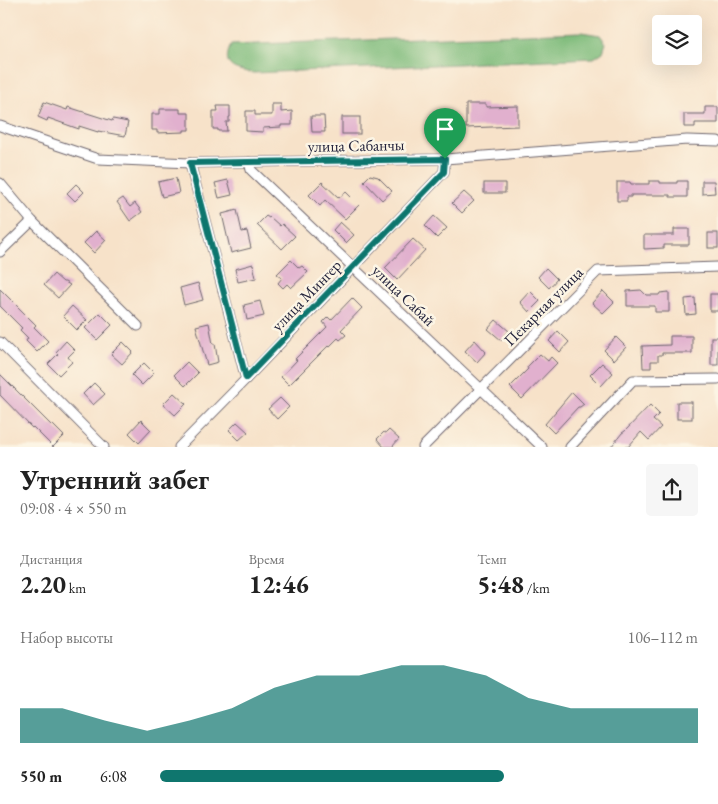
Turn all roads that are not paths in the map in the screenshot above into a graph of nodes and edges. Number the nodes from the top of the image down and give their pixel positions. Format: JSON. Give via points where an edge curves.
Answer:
{"nodes":[{"id":1,"x":0,"y":126,"type":"edge"},
{"id":2,"x":718,"y":141,"type":"edge"},
{"id":3,"x":445,"y":159,"type":"junction"},
{"id":4,"x":249,"y":162,"type":"junction"},
{"id":5,"x":190,"y":163,"type":"junction"},
{"id":6,"x":0,"y":184,"type":"edge"},
{"id":7,"x":32,"y":221,"type":"junction"},
{"id":8,"x":0,"y":252,"type":"edge"},
{"id":9,"x":353,"y":267,"type":"junction"},
{"id":10,"x":718,"y":267,"type":"edge"},
{"id":11,"x":138,"y":326,"type":"dead end"},
{"id":12,"x":0,"y":342,"type":"edge"},
{"id":13,"x":246,"y":378,"type":"junction"},
{"id":14,"x":718,"y":379,"type":"edge"},
{"id":15,"x":482,"y":390,"type":"junction"},
{"id":16,"x":104,"y":446,"type":"edge"},
{"id":17,"x":179,"y":446,"type":"edge"},
{"id":18,"x":424,"y":446,"type":"edge"},
{"id":19,"x":542,"y":446,"type":"edge"},
{"id":20,"x":570,"y":446,"type":"edge"}],
"edges":[{"from":1,"to":5,"type":"street","name":"улица Сабанчы","via":[[98,159]]},
{"from":2,"to":3,"type":"street","name":"улица Сабанчы","via":[[687,140]]},
{"from":3,"to":4,"type":"street","name":"улица Сабанчы"},
{"from":3,"to":9,"type":"street","name":"улица Мингер","via":[[444,172]]},
{"from":4,"to":5,"type":"street","name":"улица Сабанчы"},
{"from":4,"to":9,"type":"street","name":"улица Сабай","via":[[252,170]]},
{"from":5,"to":13,"type":"street"},
{"from":6,"to":7,"type":"street"},
{"from":7,"to":8,"type":"street"},
{"from":7,"to":11,"type":"street"},
{"from":9,"to":13,"type":"street","name":"улица Мингер"},
{"from":9,"to":15,"type":"street","name":"улица Сабай"},
{"from":10,"to":15,"type":"street","name":"Пекарная улица","via":[[598,271]]},
{"from":12,"to":16,"type":"street"},
{"from":13,"to":17,"type":"street","name":"улица Мингер"},
{"from":14,"to":20,"type":"street","via":[[634,380]]},
{"from":15,"to":18,"type":"street","name":"Пекарная улица"},
{"from":15,"to":19,"type":"street","name":"улица Сабай"}]}
